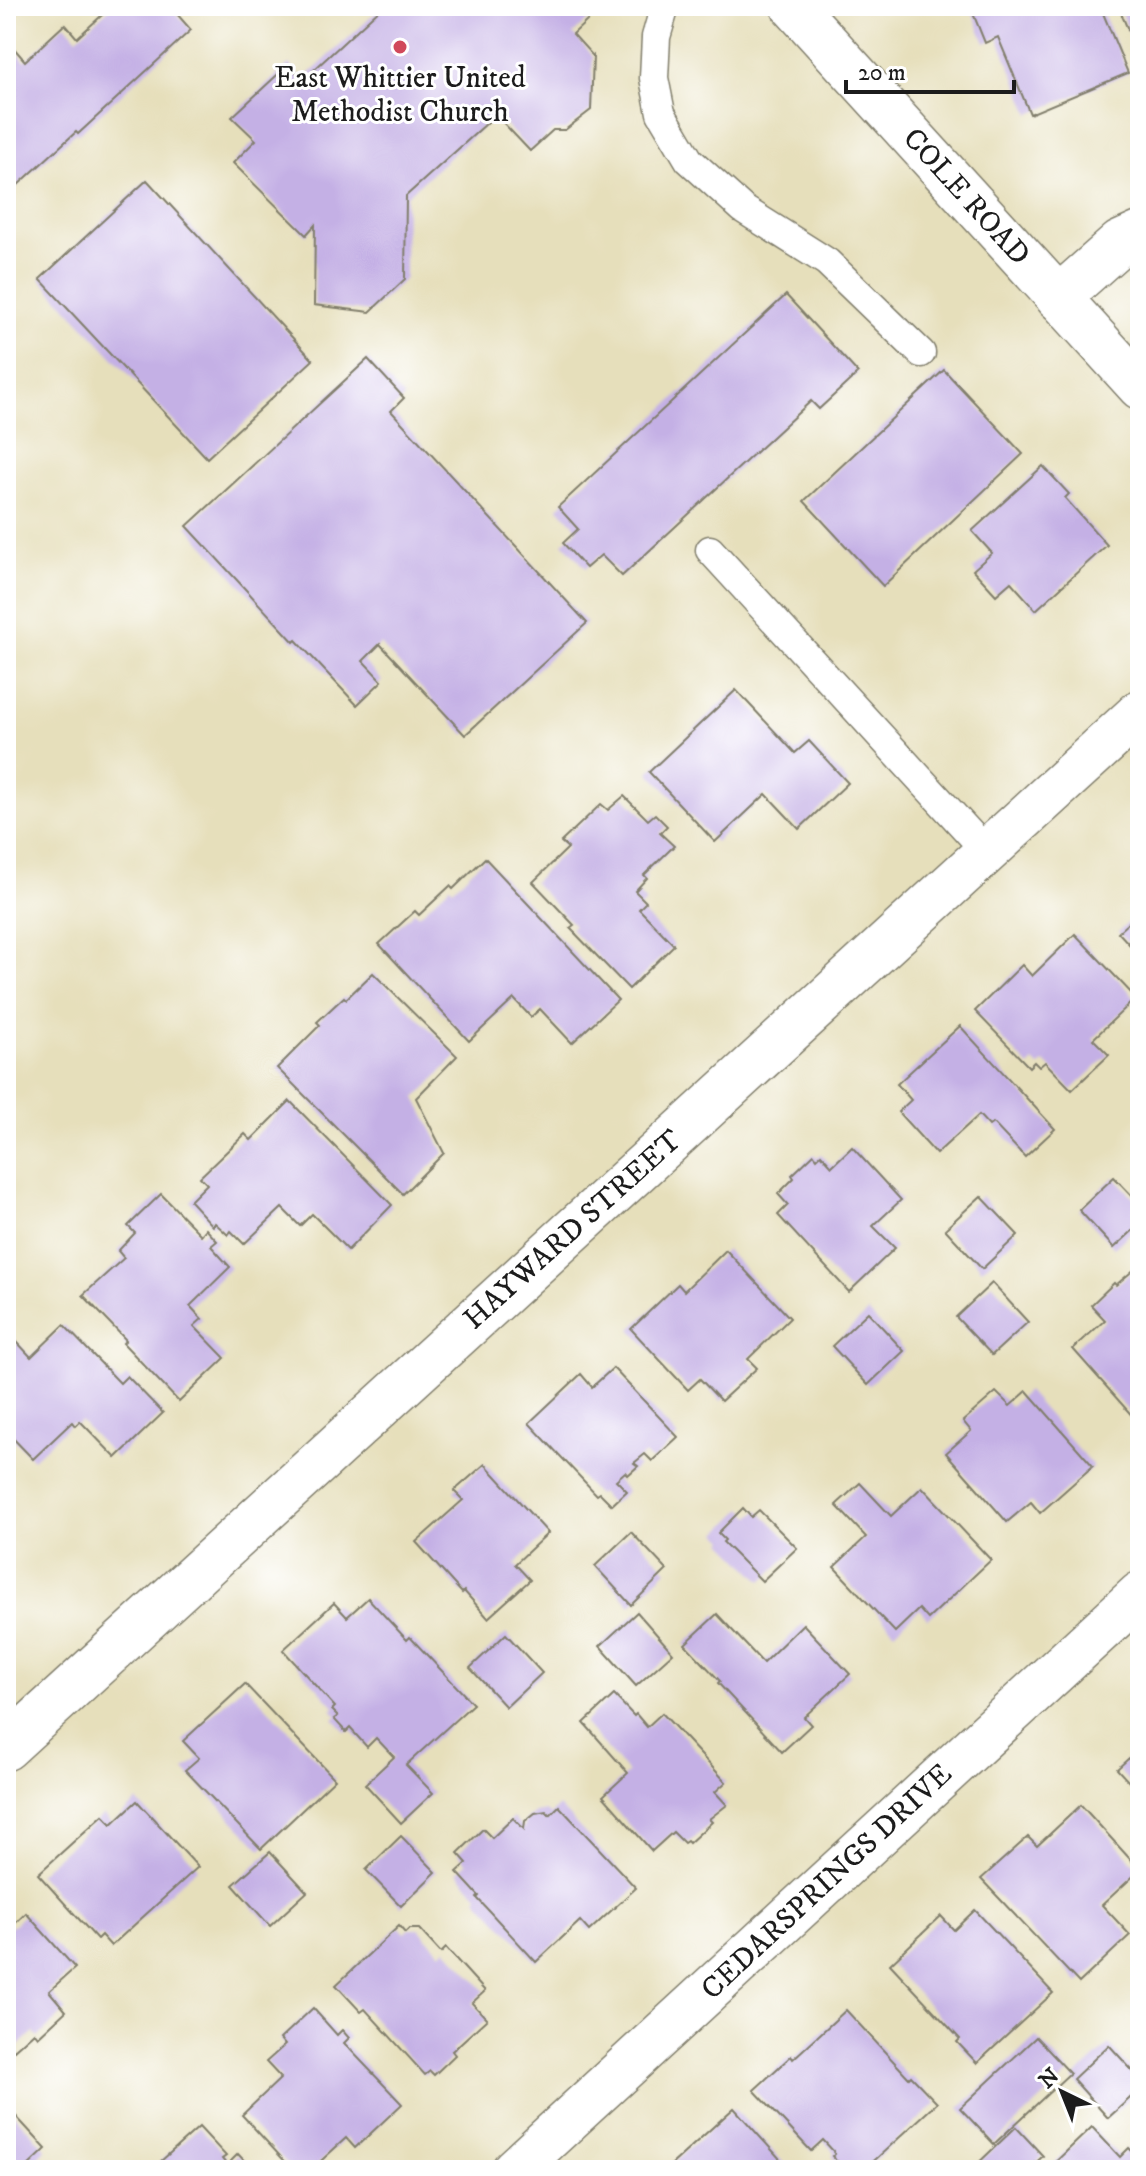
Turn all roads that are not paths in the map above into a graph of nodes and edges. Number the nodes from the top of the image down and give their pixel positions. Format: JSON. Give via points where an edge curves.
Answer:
{"nodes":[{"id":1,"x":665,"y":6,"type":"edge"},
{"id":2,"x":793,"y":6,"type":"edge"},
{"id":3,"x":1140,"y":234,"type":"edge"},
{"id":4,"x":1058,"y":298,"type":"junction"},
{"id":5,"x":921,"y":353,"type":"dead end"},
{"id":6,"x":1140,"y":387,"type":"edge"},
{"id":7,"x":710,"y":550,"type":"dead end"},
{"id":8,"x":1140,"y":712,"type":"edge"},
{"id":9,"x":987,"y":852,"type":"junction"},
{"id":10,"x":1140,"y":1594,"type":"edge"},
{"id":11,"x":6,"y":1748,"type":"edge"},
{"id":12,"x":514,"y":2170,"type":"edge"}],
"edges":[{"from":1,"to":5,"type":"lane","via":[[656,37],[654,78],[661,113],[689,160],[743,209],[827,262]]},
{"from":2,"to":4,"type":"street","name":"COLE ROAD"},
{"from":3,"to":4,"type":"street","via":[[1120,243]]},
{"from":4,"to":6,"type":"street","name":"COLE ROAD"},
{"from":7,"to":9,"type":"lane"},
{"from":8,"to":9,"type":"street","name":"HAYWARD STREET"},
{"from":9,"to":11,"type":"street","name":"HAYWARD STREET"},
{"from":10,"to":12,"type":"street","name":"CEDARSPRINGS DRIVE"}]}
